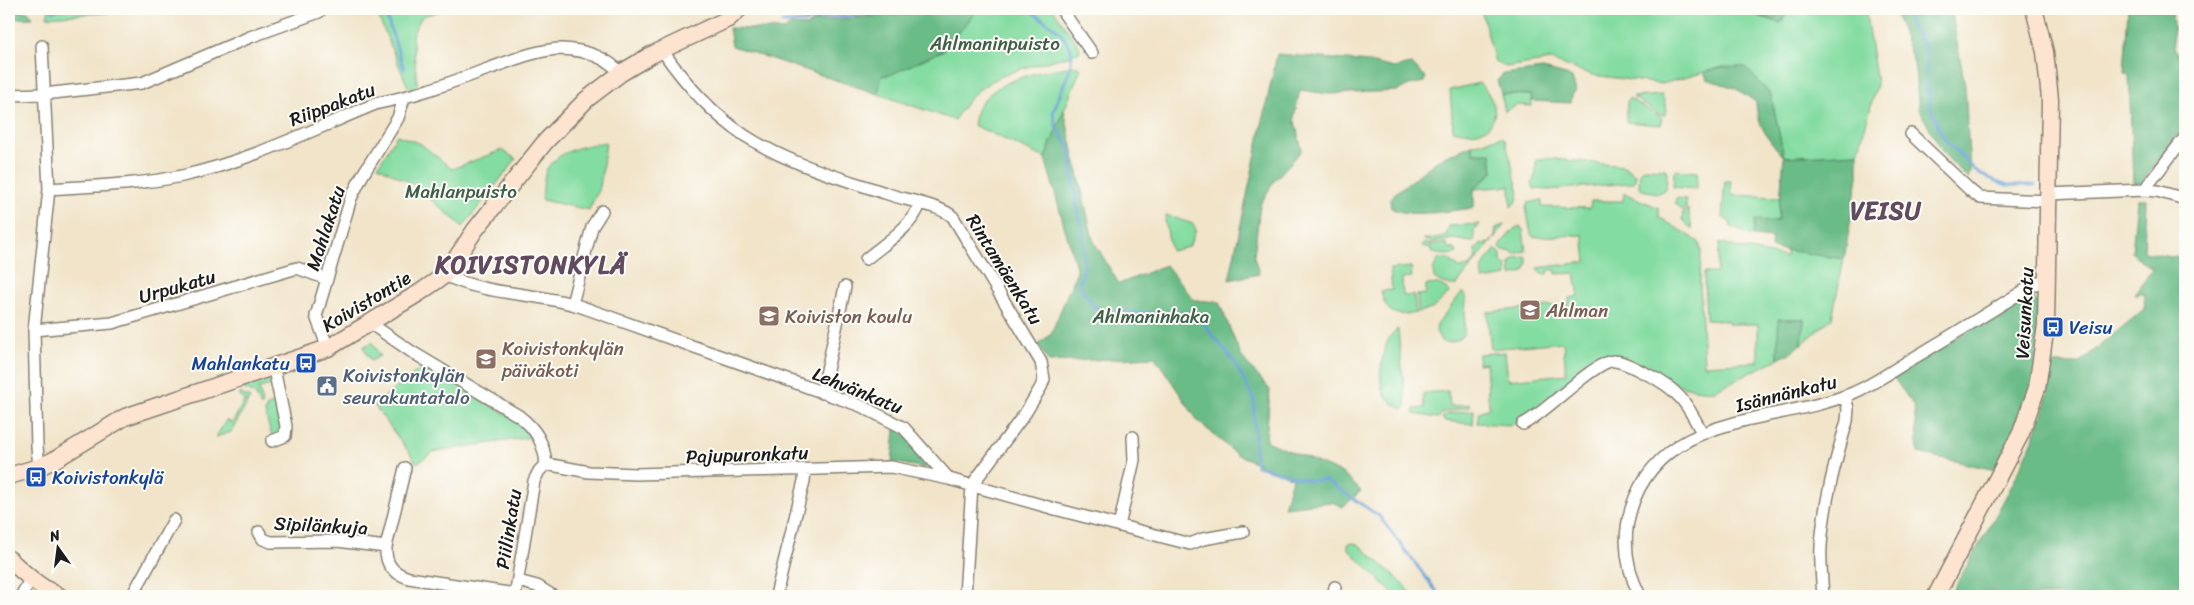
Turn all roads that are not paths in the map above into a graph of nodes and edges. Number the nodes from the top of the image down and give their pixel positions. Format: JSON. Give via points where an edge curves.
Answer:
{"nodes":[{"id":1,"x":722,"y":9,"type":"edge"},
{"id":2,"x":739,"y":9,"type":"edge"},
{"id":3,"x":1060,"y":9,"type":"edge"},
{"id":4,"x":2034,"y":9,"type":"edge"},
{"id":5,"x":318,"y":12,"type":"dead end"},
{"id":6,"x":695,"y":34,"type":"junction"},
{"id":7,"x":42,"y":46,"type":"dead end"},
{"id":8,"x":662,"y":50,"type":"junction"},
{"id":9,"x":1092,"y":53,"type":"dead end"},
{"id":10,"x":620,"y":73,"type":"junction"},
{"id":11,"x":44,"y":94,"type":"junction"},
{"id":12,"x":9,"y":95,"type":"edge"},
{"id":13,"x":404,"y":98,"type":"junction"},
{"id":14,"x":1911,"y":134,"type":"dead end"},
{"id":15,"x":2185,"y":137,"type":"edge"},
{"id":16,"x":49,"y":189,"type":"junction"},
{"id":17,"x":2144,"y":190,"type":"junction"},
{"id":18,"x":2048,"y":198,"type":"junction"},
{"id":19,"x":2185,"y":199,"type":"edge"},
{"id":20,"x":920,"y":204,"type":"junction"},
{"id":21,"x":602,"y":211,"type":"dead end"},
{"id":22,"x":866,"y":259,"type":"dead end"},
{"id":23,"x":445,"y":275,"type":"junction"},
{"id":24,"x":2046,"y":279,"type":"junction"},
{"id":25,"x":327,"y":280,"type":"junction"},
{"id":26,"x":845,"y":287,"type":"dead end"},
{"id":27,"x":572,"y":304,"type":"junction"},
{"id":28,"x":373,"y":321,"type":"junction"},
{"id":29,"x":34,"y":330,"type":"junction"},
{"id":30,"x":328,"y":348,"type":"junction"},
{"id":31,"x":272,"y":367,"type":"junction"},
{"id":32,"x":822,"y":393,"type":"junction"},
{"id":33,"x":1845,"y":396,"type":"junction"},
{"id":34,"x":1522,"y":424,"type":"dead end"},
{"id":35,"x":1702,"y":433,"type":"junction"},
{"id":36,"x":1133,"y":436,"type":"dead end"},
{"id":37,"x":272,"y":441,"type":"dead end"},
{"id":38,"x":546,"y":464,"type":"junction"},
{"id":39,"x":39,"y":467,"type":"junction"},
{"id":40,"x":405,"y":468,"type":"dead end"},
{"id":41,"x":805,"y":470,"type":"junction"},
{"id":42,"x":9,"y":476,"type":"edge"},
{"id":43,"x":949,"y":479,"type":"junction"},
{"id":44,"x":972,"y":486,"type":"junction"},
{"id":45,"x":174,"y":520,"type":"dead end"},
{"id":46,"x":1119,"y":526,"type":"junction"},
{"id":47,"x":259,"y":532,"type":"dead end"},
{"id":48,"x":1243,"y":532,"type":"dead end"},
{"id":49,"x":386,"y":547,"type":"junction"},
{"id":50,"x":9,"y":559,"type":"edge"},
{"id":51,"x":31,"y":579,"type":"junction"},
{"id":52,"x":518,"y":581,"type":"junction"},
{"id":53,"x":777,"y":591,"type":"dead end"},
{"id":54,"x":515,"y":595,"type":"edge"},
{"id":55,"x":21,"y":596,"type":"edge"},
{"id":56,"x":59,"y":596,"type":"edge"},
{"id":57,"x":132,"y":596,"type":"edge"},
{"id":58,"x":553,"y":596,"type":"edge"},
{"id":59,"x":965,"y":596,"type":"edge"},
{"id":60,"x":1640,"y":596,"type":"edge"},
{"id":61,"x":1823,"y":596,"type":"edge"},
{"id":62,"x":1936,"y":596,"type":"edge"}],
"edges":[{"from":1,"to":6,"type":"main road","name":"Koivistontie"},
{"from":2,"to":6,"type":"main road","name":"Koivistontie","via":[[728,19]]},
{"from":3,"to":9,"type":"street"},
{"from":4,"to":18,"type":"main road","name":"Veisunkatu","via":[[2050,100]]},
{"from":5,"to":11,"type":"street","via":[[142,83]]},
{"from":6,"to":8,"type":"main road","name":"Koivistontie"},
{"from":7,"to":11,"type":"street"},
{"from":8,"to":10,"type":"main road","name":"Koivistontie"},
{"from":8,"to":20,"type":"street","name":"Rintamäenkatu","via":[[680,77],[744,135],[794,160]]},
{"from":10,"to":13,"type":"street","name":"Riippakatu","via":[[607,61],[561,49],[521,57]]},
{"from":10,"to":23,"type":"main road","name":"Koivistontie","via":[[587,99],[545,142],[475,230]]},
{"from":11,"to":12,"type":"street"},
{"from":11,"to":16,"type":"street"},
{"from":13,"to":16,"type":"street","name":"Riippakatu","via":[[378,103],[228,163],[182,176]]},
{"from":13,"to":25,"type":"street","name":"Mahlakatu","via":[[398,118],[351,198]]},
{"from":14,"to":18,"type":"street","via":[[1980,198]]},
{"from":15,"to":17,"type":"street"},
{"from":16,"to":29,"type":"street"},
{"from":17,"to":18,"type":"street"},
{"from":17,"to":19,"type":"street"},
{"from":18,"to":24,"type":"main road","name":"Veisunkatu"},
{"from":20,"to":22,"type":"street","via":[[916,216]]},
{"from":20,"to":44,"type":"street","name":"Rintamäenkatu","via":[[945,210],[953,217],[1043,367],[1041,387]]},
{"from":21,"to":27,"type":"street","via":[[592,227]]},
{"from":23,"to":27,"type":"street","name":"Lehvänkatu","via":[[505,294]]},
{"from":23,"to":28,"type":"main road","name":"Koivistontie"},
{"from":24,"to":33,"type":"street","name":"Isännänkatu"},
{"from":24,"to":62,"type":"main road","name":"Veisunkatu","via":[[2045,334],[2032,405],[2008,460]]},
{"from":25,"to":29,"type":"street","name":"Urpukatu","via":[[297,268],[112,323]]},
{"from":25,"to":30,"type":"street","name":"Mahlakatu","via":[[316,316]]},
{"from":26,"to":32,"type":"street"},
{"from":27,"to":32,"type":"street","name":"Lehvänkatu"},
{"from":28,"to":30,"type":"main road","name":"Koivistontie"},
{"from":28,"to":38,"type":"street","via":[[377,328],[412,352],[527,422],[542,443]]},
{"from":29,"to":39,"type":"street"},
{"from":30,"to":31,"type":"main road","name":"Koivistontie"},
{"from":31,"to":37,"type":"street","via":[[286,426],[285,436]]},
{"from":31,"to":39,"type":"main road","name":"Koivistontie","via":[[125,417]]},
{"from":32,"to":43,"type":"street","name":"Lehvänkatu","via":[[900,425]]},
{"from":33,"to":35,"type":"street","name":"Isännänkatu"},
{"from":33,"to":61,"type":"street","via":[[1847,421],[1823,524]]},
{"from":34,"to":35,"type":"street","via":[[1534,419],[1595,368],[1615,361],[1674,389],[1686,402]]},
{"from":35,"to":60,"type":"street","name":"Isännänkatu","via":[[1665,455],[1650,469],[1638,488],[1625,539],[1629,569]]},
{"from":36,"to":46,"type":"street","via":[[1134,460]]},
{"from":38,"to":41,"type":"street","name":"Pajupuronkatu","via":[[589,472],[636,474]]},
{"from":38,"to":52,"type":"street","name":"Piilinkatu","via":[[534,481]]},
{"from":39,"to":42,"type":"main road","name":"Koivistontie"},
{"from":40,"to":49,"type":"street"},
{"from":41,"to":43,"type":"street","name":"Pajupuronkatu","via":[[891,467]]},
{"from":41,"to":53,"type":"street"},
{"from":43,"to":44,"type":"street"},
{"from":44,"to":46,"type":"street"},
{"from":44,"to":59,"type":"street"},
{"from":45,"to":57,"type":"street"},
{"from":46,"to":48,"type":"street","via":[[1190,544]]},
{"from":47,"to":49,"type":"street","name":"Sipilänkuja","via":[[262,539],[271,542],[337,541]]},
{"from":49,"to":54,"type":"street","via":[[390,568],[400,575]]},
{"from":50,"to":51,"type":"main road"},
{"from":51,"to":55,"type":"street"},
{"from":51,"to":56,"type":"main road"},
{"from":52,"to":54,"type":"street","name":"Piilinkatu"},
{"from":52,"to":58,"type":"street","via":[[537,586]]}]}
